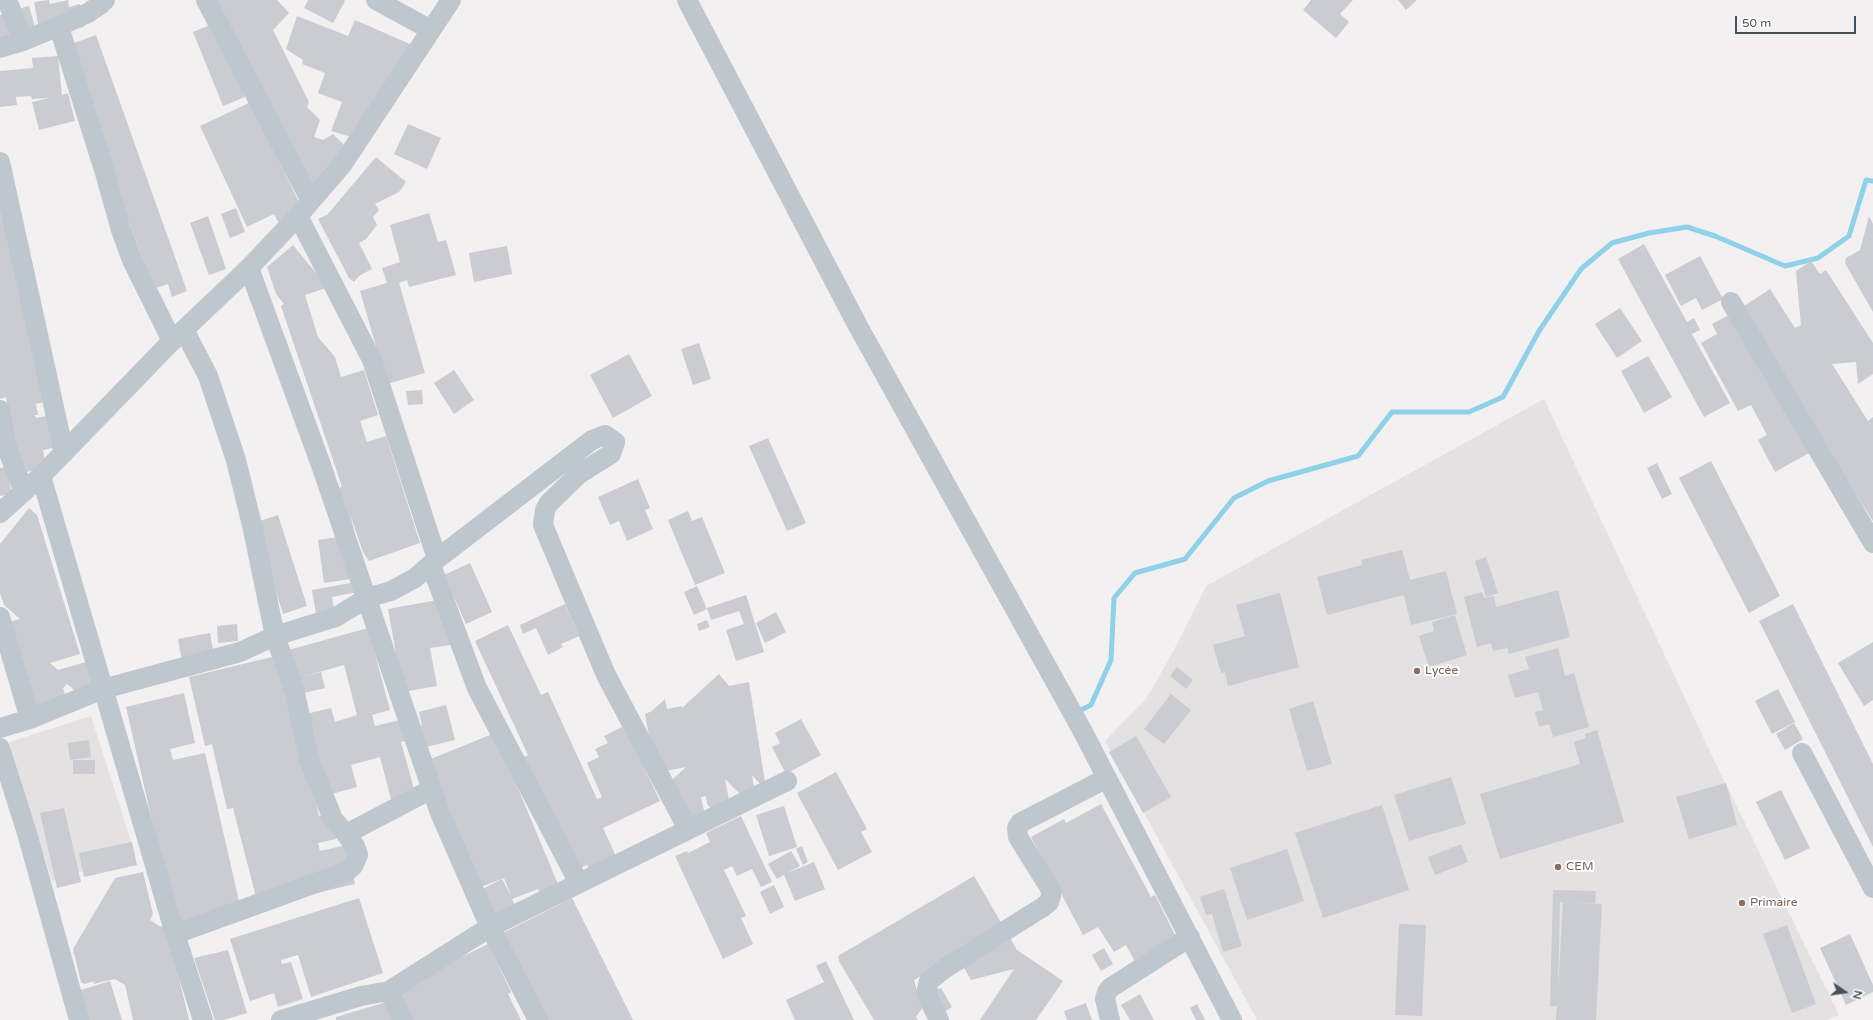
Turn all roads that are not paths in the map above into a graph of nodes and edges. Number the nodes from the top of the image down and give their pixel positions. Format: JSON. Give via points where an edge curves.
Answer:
{"nodes":[{"id":1,"x":7,"y":0,"type":"edge"},
{"id":2,"x":120,"y":0,"type":"edge"},
{"id":3,"x":206,"y":0,"type":"edge"},
{"id":4,"x":376,"y":0,"type":"edge"},
{"id":5,"x":451,"y":0,"type":"edge"},
{"id":6,"x":687,"y":0,"type":"edge"},
{"id":7,"x":103,"y":3,"type":"edge"},
{"id":8,"x":58,"y":26,"type":"junction"},
{"id":9,"x":431,"y":30,"type":"junction"},
{"id":10,"x":23,"y":41,"type":"junction"},
{"id":11,"x":0,"y":48,"type":"edge"},
{"id":12,"x":0,"y":162,"type":"edge"},
{"id":13,"x":311,"y":201,"type":"junction"},
{"id":14,"x":298,"y":216,"type":"junction"},
{"id":15,"x":249,"y":268,"type":"junction"},
{"id":16,"x":1732,"y":302,"type":"dead end"},
{"id":17,"x":178,"y":336,"type":"junction"},
{"id":18,"x":0,"y":410,"type":"edge"},
{"id":19,"x":64,"y":453,"type":"junction"},
{"id":20,"x":41,"y":476,"type":"junction"},
{"id":21,"x":24,"y":492,"type":"junction"},
{"id":22,"x":0,"y":513,"type":"edge"},
{"id":23,"x":1873,"y":543,"type":"edge"},
{"id":24,"x":434,"y":562,"type":"junction"},
{"id":25,"x":367,"y":598,"type":"junction"},
{"id":26,"x":0,"y":617,"type":"edge"},
{"id":27,"x":275,"y":636,"type":"junction"},
{"id":28,"x":103,"y":689,"type":"junction"},
{"id":29,"x":30,"y":719,"type":"junction"},
{"id":30,"x":0,"y":728,"type":"edge"},
{"id":31,"x":0,"y":748,"type":"edge"},
{"id":32,"x":1802,"y":753,"type":"dead end"},
{"id":33,"x":1107,"y":778,"type":"junction"},
{"id":34,"x":787,"y":781,"type":"dead end"},
{"id":35,"x":432,"y":788,"type":"junction"},
{"id":36,"x":688,"y":829,"type":"junction"},
{"id":37,"x":346,"y":834,"type":"junction"},
{"id":38,"x":579,"y":883,"type":"junction"},
{"id":39,"x":1873,"y":888,"type":"edge"},
{"id":40,"x":490,"y":927,"type":"junction"},
{"id":41,"x":174,"y":934,"type":"junction"},
{"id":42,"x":1190,"y":937,"type":"junction"},
{"id":43,"x":389,"y":991,"type":"junction"},
{"id":44,"x":79,"y":1020,"type":"edge"},
{"id":45,"x":203,"y":1020,"type":"edge"},
{"id":46,"x":281,"y":1020,"type":"edge"},
{"id":47,"x":403,"y":1020,"type":"edge"},
{"id":48,"x":538,"y":1020,"type":"edge"},
{"id":49,"x":939,"y":1020,"type":"edge"},
{"id":50,"x":1110,"y":1020,"type":"edge"},
{"id":51,"x":1232,"y":1020,"type":"edge"}],
"edges":[{"from":1,"to":10,"type":"street"},
{"from":2,"to":7,"type":"street"},
{"from":3,"to":13,"type":"street"},
{"from":4,"to":9,"type":"street"},
{"from":5,"to":9,"type":"street"},
{"from":6,"to":33,"type":"street","via":[[858,326]]},
{"from":7,"to":8,"type":"street"},
{"from":8,"to":10,"type":"street"},
{"from":8,"to":17,"type":"street","via":[[103,166],[120,230],[132,260]]},
{"from":9,"to":13,"type":"street","via":[[342,165]]},
{"from":10,"to":11,"type":"street"},
{"from":12,"to":19,"type":"street"},
{"from":13,"to":14,"type":"street"},
{"from":14,"to":15,"type":"street"},
{"from":14,"to":24,"type":"street","via":[[372,360]]},
{"from":15,"to":17,"type":"street"},
{"from":15,"to":25,"type":"street","via":[[319,457]]},
{"from":16,"to":23,"type":"street"},
{"from":17,"to":19,"type":"street"},
{"from":17,"to":27,"type":"street","via":[[208,376],[236,460]]},
{"from":18,"to":21,"type":"street","via":[[7,448]]},
{"from":19,"to":20,"type":"street"},
{"from":20,"to":21,"type":"street"},
{"from":20,"to":28,"type":"street"},
{"from":21,"to":22,"type":"street"},
{"from":24,"to":25,"type":"street","via":[[415,578],[391,591]]},
{"from":24,"to":36,"type":"street","via":[[592,440],[605,435],[615,442],[608,456],[579,474],[549,504],[542,526],[606,675]]},
{"from":24,"to":38,"type":"street","via":[[477,688]]},
{"from":25,"to":27,"type":"street","via":[[336,617]]},
{"from":25,"to":35,"type":"street"},
{"from":26,"to":29,"type":"street"},
{"from":27,"to":28,"type":"street","via":[[240,652]]},
{"from":27,"to":37,"type":"street","via":[[294,689],[310,762],[333,819]]},
{"from":28,"to":29,"type":"street"},
{"from":28,"to":41,"type":"street"},
{"from":29,"to":30,"type":"street"},
{"from":31,"to":44,"type":"street","via":[[29,839]]},
{"from":32,"to":39,"type":"street"},
{"from":33,"to":42,"type":"street"},
{"from":33,"to":49,"type":"street","via":[[1020,823],[1018,837],[1051,890],[1049,902],[929,981],[926,993]]},
{"from":34,"to":36,"type":"street"},
{"from":35,"to":37,"type":"street"},
{"from":35,"to":40,"type":"street","via":[[440,813]]},
{"from":36,"to":38,"type":"street"},
{"from":37,"to":41,"type":"street","via":[[356,846],[358,855],[353,866],[346,872]]},
{"from":38,"to":40,"type":"street"},
{"from":40,"to":43,"type":"street"},
{"from":40,"to":48,"type":"street"},
{"from":41,"to":45,"type":"street"},
{"from":42,"to":50,"type":"street","via":[[1106,992]]},
{"from":42,"to":51,"type":"street"},
{"from":43,"to":46,"type":"street","via":[[361,996]]},
{"from":43,"to":47,"type":"street"}]}
